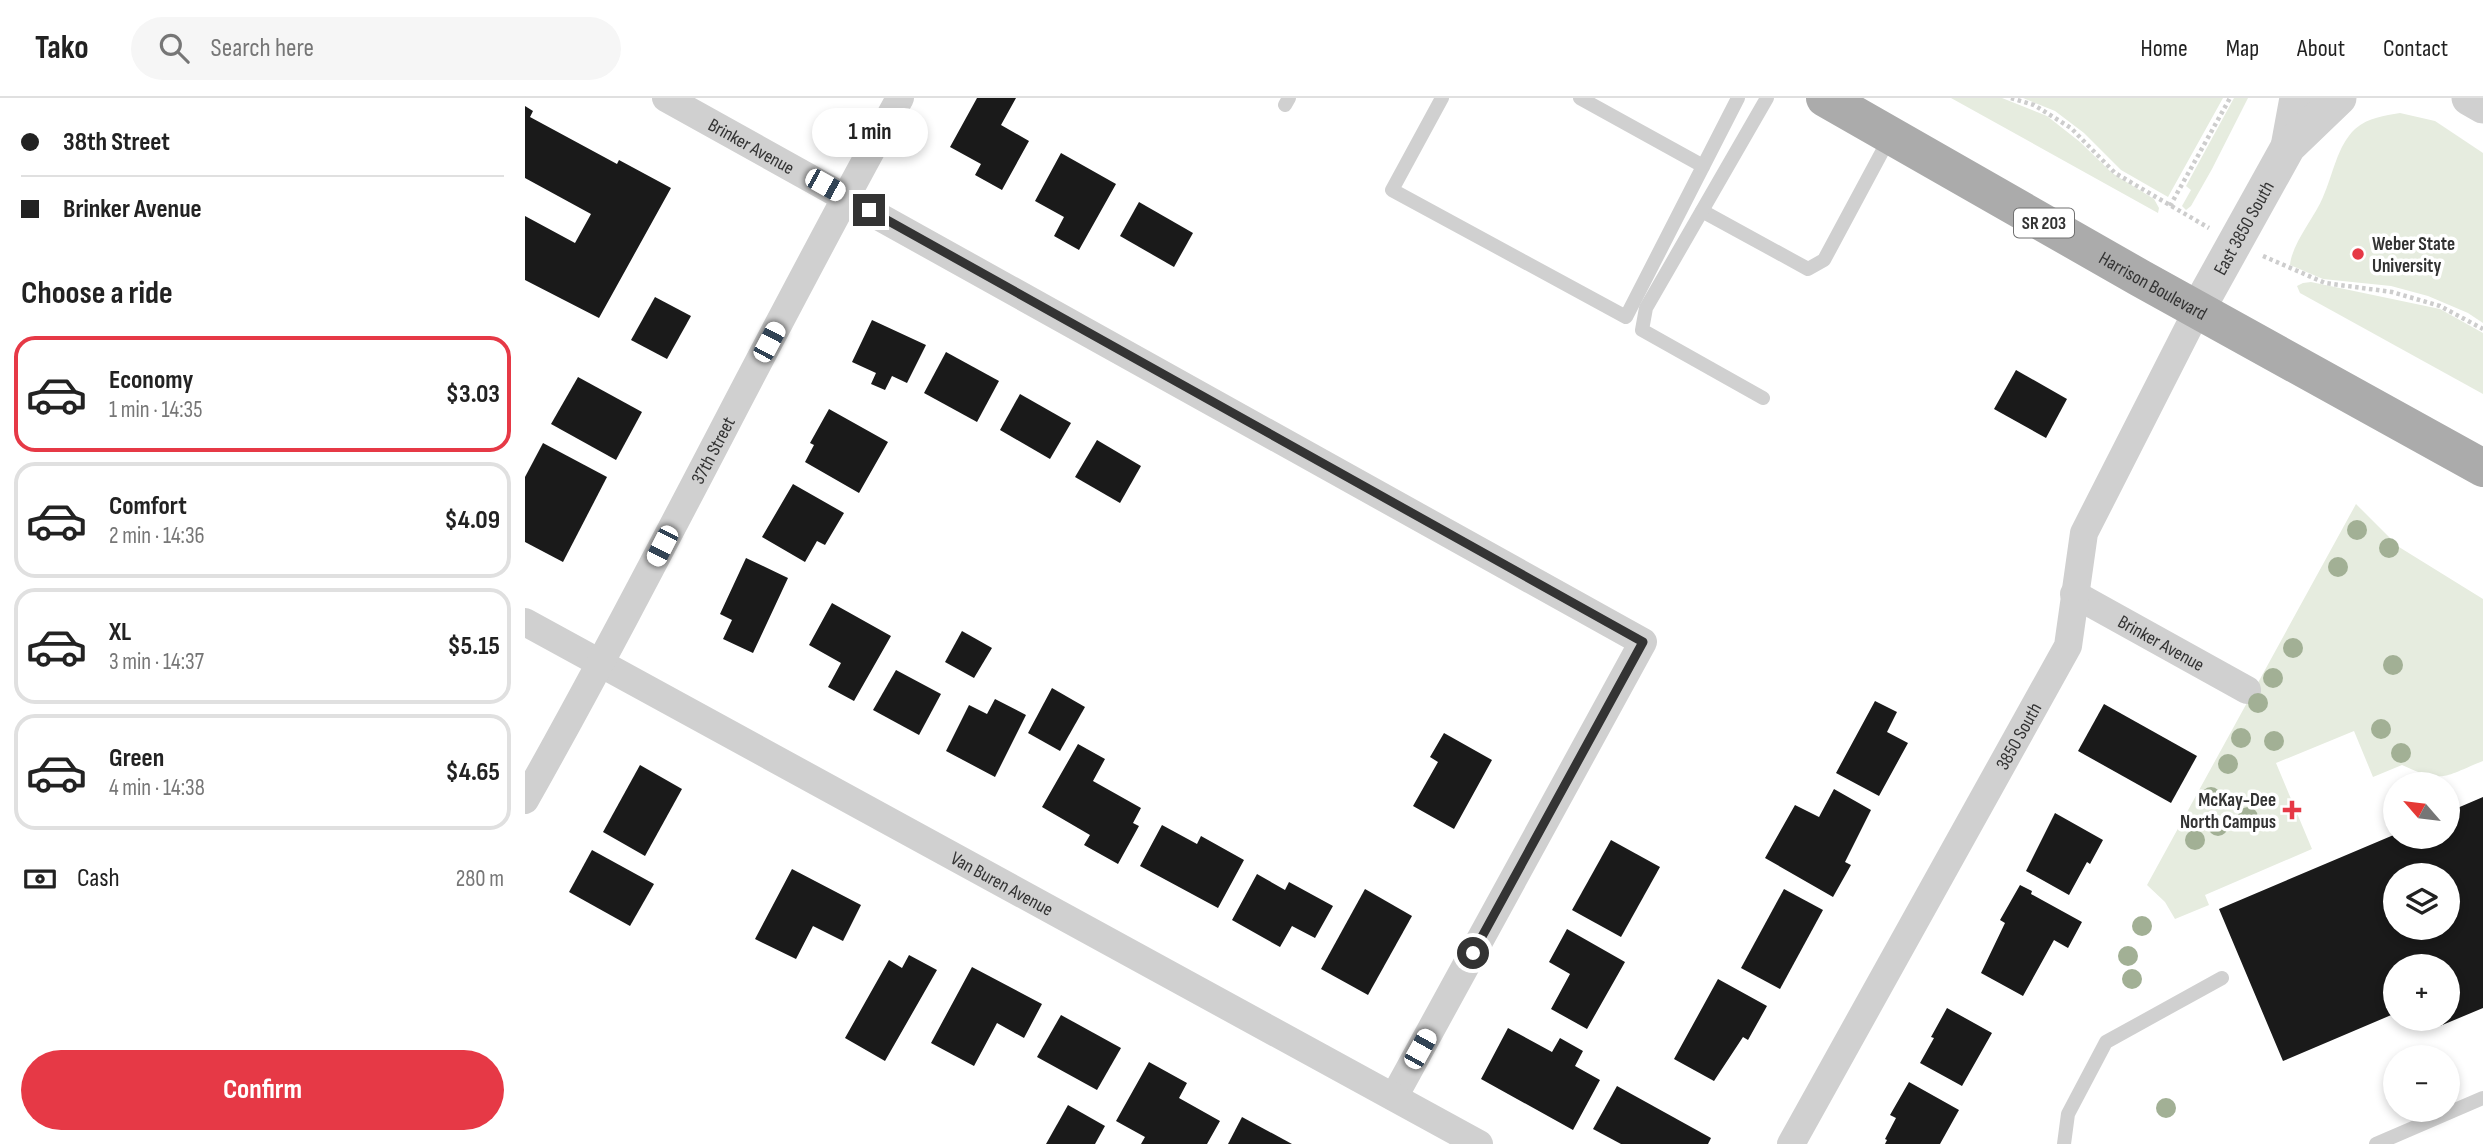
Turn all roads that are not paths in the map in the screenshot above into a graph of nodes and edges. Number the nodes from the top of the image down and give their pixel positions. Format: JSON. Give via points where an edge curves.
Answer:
{"nodes":[{"id":1,"x":666,"y":98,"type":"edge"},
{"id":2,"x":900,"y":98,"type":"edge"},
{"id":3,"x":1442,"y":98,"type":"edge"},
{"id":4,"x":1580,"y":98,"type":"edge"},
{"id":5,"x":1738,"y":98,"type":"edge"},
{"id":6,"x":1767,"y":98,"type":"edge"},
{"id":7,"x":1825,"y":98,"type":"edge"},
{"id":8,"x":2297,"y":98,"type":"edge"},
{"id":9,"x":2339,"y":98,"type":"edge"},
{"id":10,"x":2469,"y":98,"type":"edge"},
{"id":11,"x":2483,"y":106,"type":"edge"},
{"id":12,"x":1891,"y":136,"type":"junction"},
{"id":13,"x":2288,"y":147,"type":"junction"},
{"id":14,"x":1703,"y":166,"type":"junction"},
{"id":15,"x":845,"y":196,"type":"junction"},
{"id":16,"x":1702,"y":212,"type":"junction"},
{"id":17,"x":2198,"y":309,"type":"junction"},
{"id":18,"x":1763,"y":398,"type":"dead end"},
{"id":19,"x":2483,"y":468,"type":"edge"},
{"id":20,"x":2074,"y":594,"type":"junction"},
{"id":21,"x":525,"y":622,"type":"edge"},
{"id":22,"x":601,"y":664,"type":"junction"},
{"id":23,"x":2247,"y":690,"type":"dead end"},
{"id":24,"x":525,"y":800,"type":"edge"},
{"id":25,"x":2222,"y":978,"type":"dead end"},
{"id":26,"x":1394,"y":1097,"type":"junction"},
{"id":27,"x":2483,"y":1098,"type":"edge"},
{"id":28,"x":1479,"y":1144,"type":"edge"},
{"id":29,"x":1791,"y":1144,"type":"edge"},
{"id":30,"x":2064,"y":1144,"type":"edge"},
{"id":31,"x":2376,"y":1144,"type":"edge"}],
"edges":[{"from":1,"to":15,"type":"street","name":"Brinker Avenue"},
{"from":2,"to":15,"type":"street","name":"37th Street"},
{"from":3,"to":14,"type":"lane","via":[[1392,190],[1626,317]]},
{"from":4,"to":14,"type":"lane"},
{"from":5,"to":14,"type":"lane"},
{"from":6,"to":16,"type":"lane"},
{"from":7,"to":12,"type":"main road","name":"Harrison Boulevard","number":"SR 203"},
{"from":8,"to":13,"type":"street","name":"East 3850 South"},
{"from":9,"to":13,"type":"street","name":"East 3850 South"},
{"from":10,"to":11,"type":"street"},
{"from":12,"to":16,"type":"lane","via":[[1824,260],[1808,268]]},
{"from":12,"to":17,"type":"main road","name":"Harrison Boulevard","number":"SR 203"},
{"from":13,"to":17,"type":"street","name":"East 3850 South"},
{"from":15,"to":22,"type":"street","name":"37th Street"},
{"from":15,"to":26,"type":"street","name":"Brinker Avenue","via":[[1643,642]]},
{"from":16,"to":18,"type":"lane","via":[[1646,308],[1641,330]]},
{"from":17,"to":19,"type":"main road","name":"Harrison Boulevard","number":"SR 203"},
{"from":17,"to":20,"type":"street","name":"3850 South","via":[[2084,533]]},
{"from":20,"to":23,"type":"street","name":"Brinker Avenue"},
{"from":20,"to":29,"type":"street","name":"3850 South","via":[[2068,646]]},
{"from":21,"to":22,"type":"street","name":"Van Buren Avenue"},
{"from":22,"to":24,"type":"street","name":"37th Street"},
{"from":22,"to":26,"type":"street","name":"Van Buren Avenue"},
{"from":25,"to":30,"type":"lane","via":[[2106,1042],[2068,1114]]},
{"from":26,"to":28,"type":"street","name":"Van Buren Avenue"},
{"from":27,"to":31,"type":"lane"}]}
